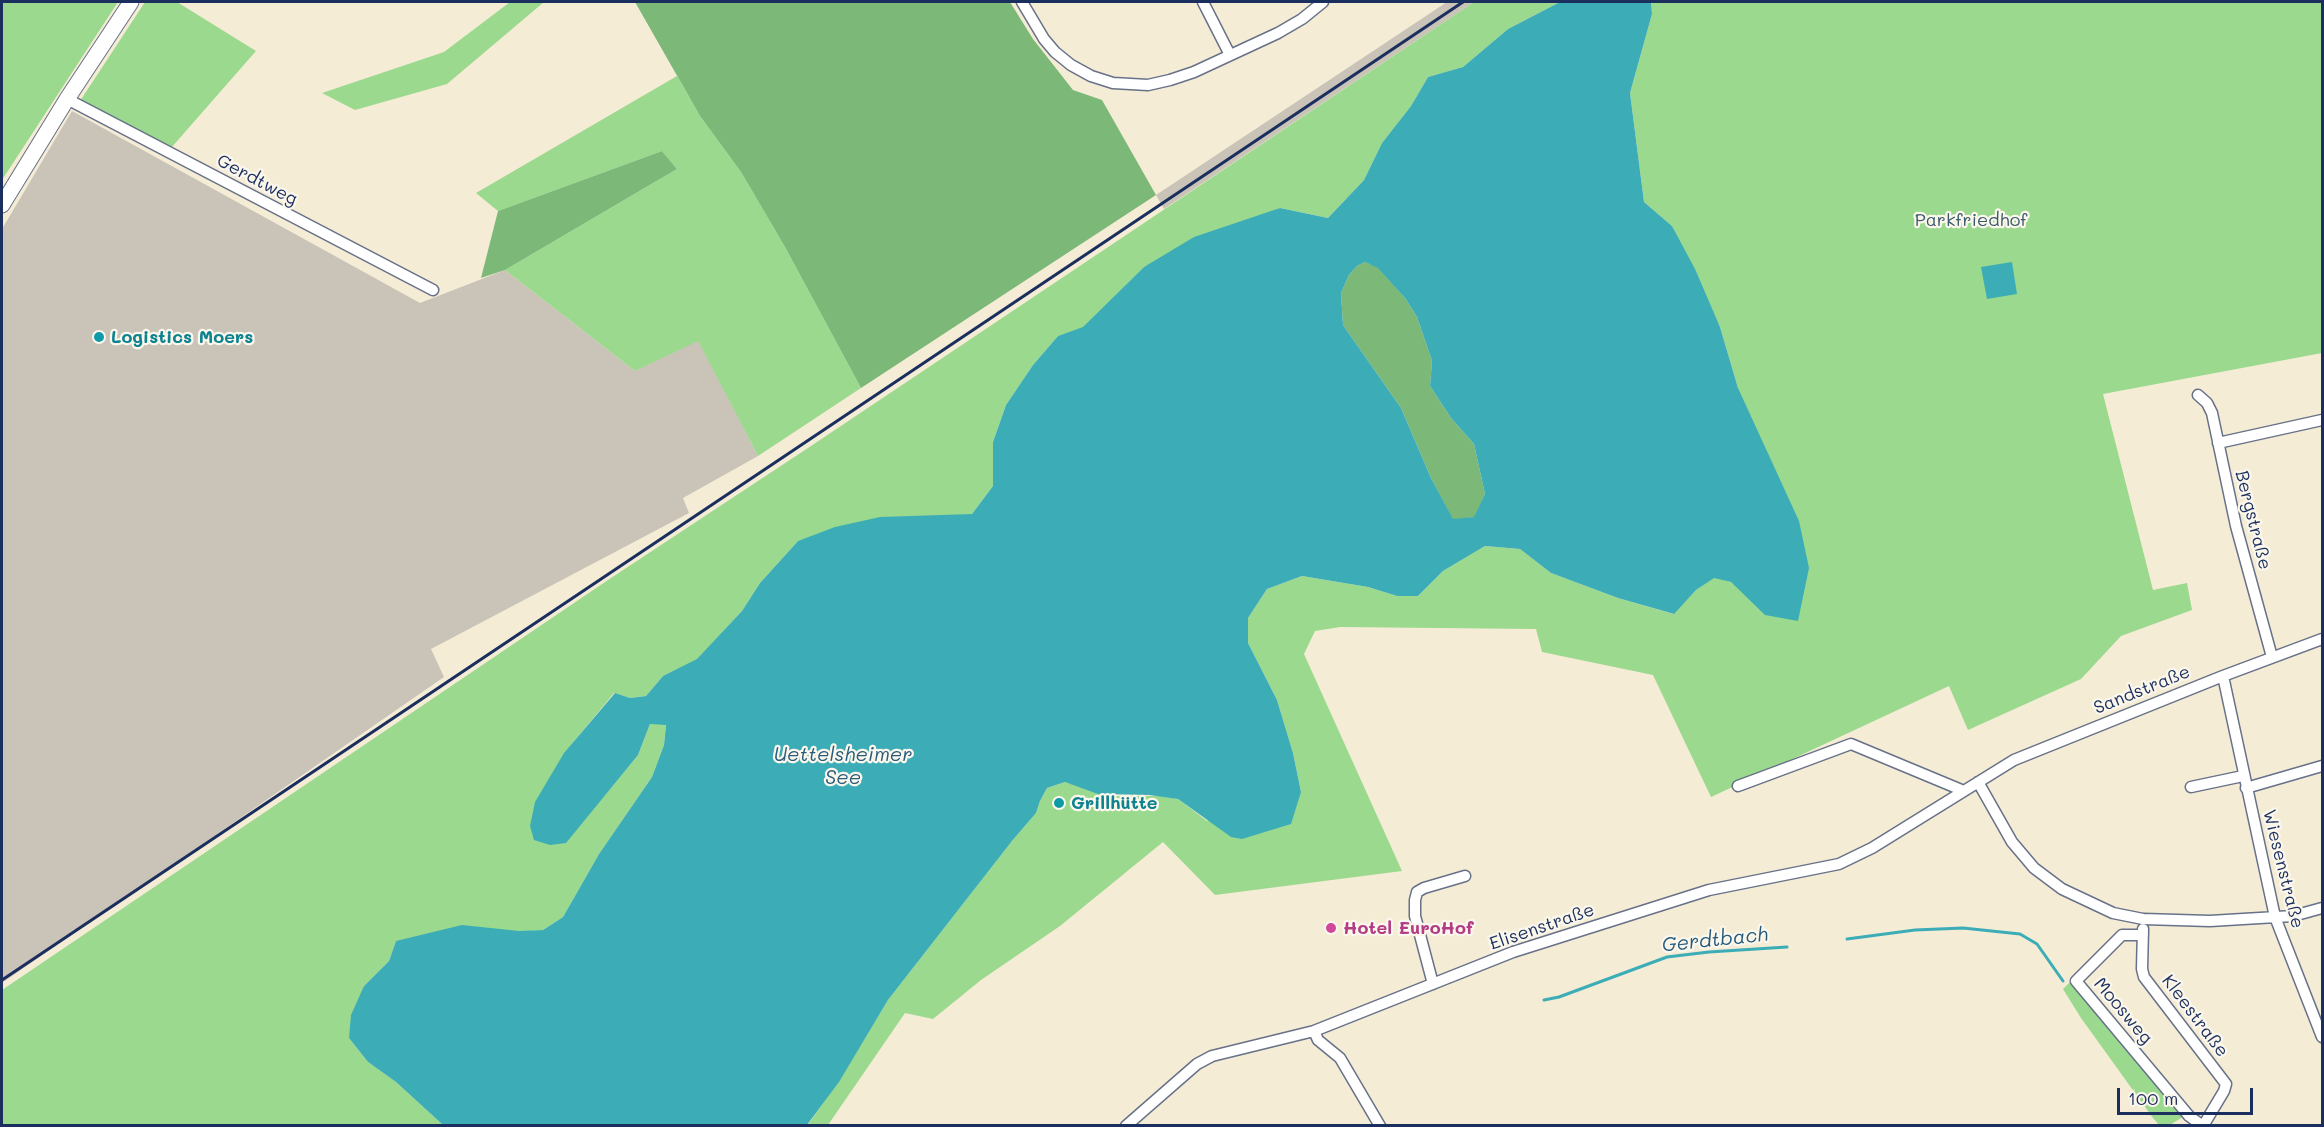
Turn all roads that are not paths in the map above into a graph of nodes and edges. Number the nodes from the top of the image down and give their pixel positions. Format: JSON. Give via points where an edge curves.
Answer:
{"nodes":[{"id":1,"x":131,"y":2,"type":"edge"},
{"id":2,"x":1022,"y":2,"type":"edge"},
{"id":3,"x":1203,"y":2,"type":"edge"},
{"id":4,"x":1323,"y":2,"type":"edge"},
{"id":5,"x":1230,"y":55,"type":"junction"},
{"id":6,"x":67,"y":99,"type":"junction"},
{"id":7,"x":2,"y":205,"type":"edge"},
{"id":8,"x":433,"y":290,"type":"dead end"},
{"id":9,"x":2198,"y":395,"type":"dead end"},
{"id":10,"x":2322,"y":420,"type":"edge"},
{"id":11,"x":2218,"y":443,"type":"junction"},
{"id":12,"x":2322,"y":639,"type":"edge"},
{"id":13,"x":2272,"y":657,"type":"junction"},
{"id":14,"x":2223,"y":676,"type":"junction"},
{"id":15,"x":2322,"y":766,"type":"edge"},
{"id":16,"x":2243,"y":776,"type":"junction"},
{"id":17,"x":1978,"y":782,"type":"junction"},
{"id":18,"x":1738,"y":786,"type":"dead end"},
{"id":19,"x":2191,"y":787,"type":"dead end"},
{"id":20,"x":2246,"y":788,"type":"junction"},
{"id":21,"x":1964,"y":791,"type":"junction"},
{"id":22,"x":1465,"y":876,"type":"dead end"},
{"id":23,"x":2322,"y":908,"type":"edge"},
{"id":24,"x":2275,"y":917,"type":"junction"},
{"id":25,"x":2143,"y":919,"type":"junction"},
{"id":26,"x":2143,"y":935,"type":"junction"},
{"id":27,"x":1433,"y":984,"type":"junction"},
{"id":28,"x":1314,"y":1031,"type":"junction"},
{"id":29,"x":2322,"y":1037,"type":"edge"},
{"id":30,"x":1126,"y":1125,"type":"edge"},
{"id":31,"x":1380,"y":1125,"type":"edge"},
{"id":32,"x":2203,"y":1125,"type":"edge"}],
"edges":[{"from":1,"to":6,"type":"main road"},
{"from":2,"to":5,"type":"street","via":[[1055,52],[1081,71],[1103,80],[1125,85],[1170,81]]},
{"from":3,"to":5,"type":"street"},
{"from":4,"to":5,"type":"street","via":[[1294,23]]},
{"from":6,"to":7,"type":"main road"},
{"from":6,"to":8,"type":"street","name":"Gerdtweg"},
{"from":9,"to":11,"type":"street","name":"Bergstraße","via":[[2212,413]]},
{"from":10,"to":11,"type":"street"},
{"from":11,"to":13,"type":"street","name":"Bergstraße"},
{"from":12,"to":13,"type":"street","name":"Sandstraße"},
{"from":13,"to":14,"type":"street","name":"Sandstraße"},
{"from":14,"to":16,"type":"street","name":"Wiesenstraße"},
{"from":14,"to":17,"type":"street","name":"Sandstraße","via":[[2035,751]]},
{"from":15,"to":20,"type":"street"},
{"from":16,"to":19,"type":"street"},
{"from":16,"to":20,"type":"street","name":"Wiesenstraße"},
{"from":17,"to":21,"type":"street","name":"Elisenstraße"},
{"from":17,"to":25,"type":"street","via":[[2012,842],[2045,878],[2088,903]]},
{"from":18,"to":21,"type":"street","via":[[1851,744]]},
{"from":20,"to":24,"type":"street","name":"Wiesenstraße"},
{"from":21,"to":27,"type":"street","name":"Elisenstraße","via":[[1872,849],[1839,864],[1709,890],[1513,952]]},
{"from":22,"to":27,"type":"street","via":[[1417,892],[1415,916]]},
{"from":23,"to":24,"type":"street"},
{"from":24,"to":25,"type":"street","via":[[2210,921]]},
{"from":24,"to":29,"type":"street","name":"Wiesenstraße"},
{"from":25,"to":26,"type":"street","name":"Kleestraße"},
{"from":26,"to":32,"type":"street","name":"Kleestraße","via":[[2144,977],[2226,1084]]},
{"from":26,"to":32,"type":"street","name":"Moosweg","via":[[2122,935],[2076,981],[2189,1116]]},
{"from":27,"to":28,"type":"street","name":"Elisenstraße"},
{"from":28,"to":30,"type":"street","name":"Elisenstraße","via":[[1204,1060]]},
{"from":28,"to":31,"type":"street","via":[[1318,1040],[1340,1058]]}]}
